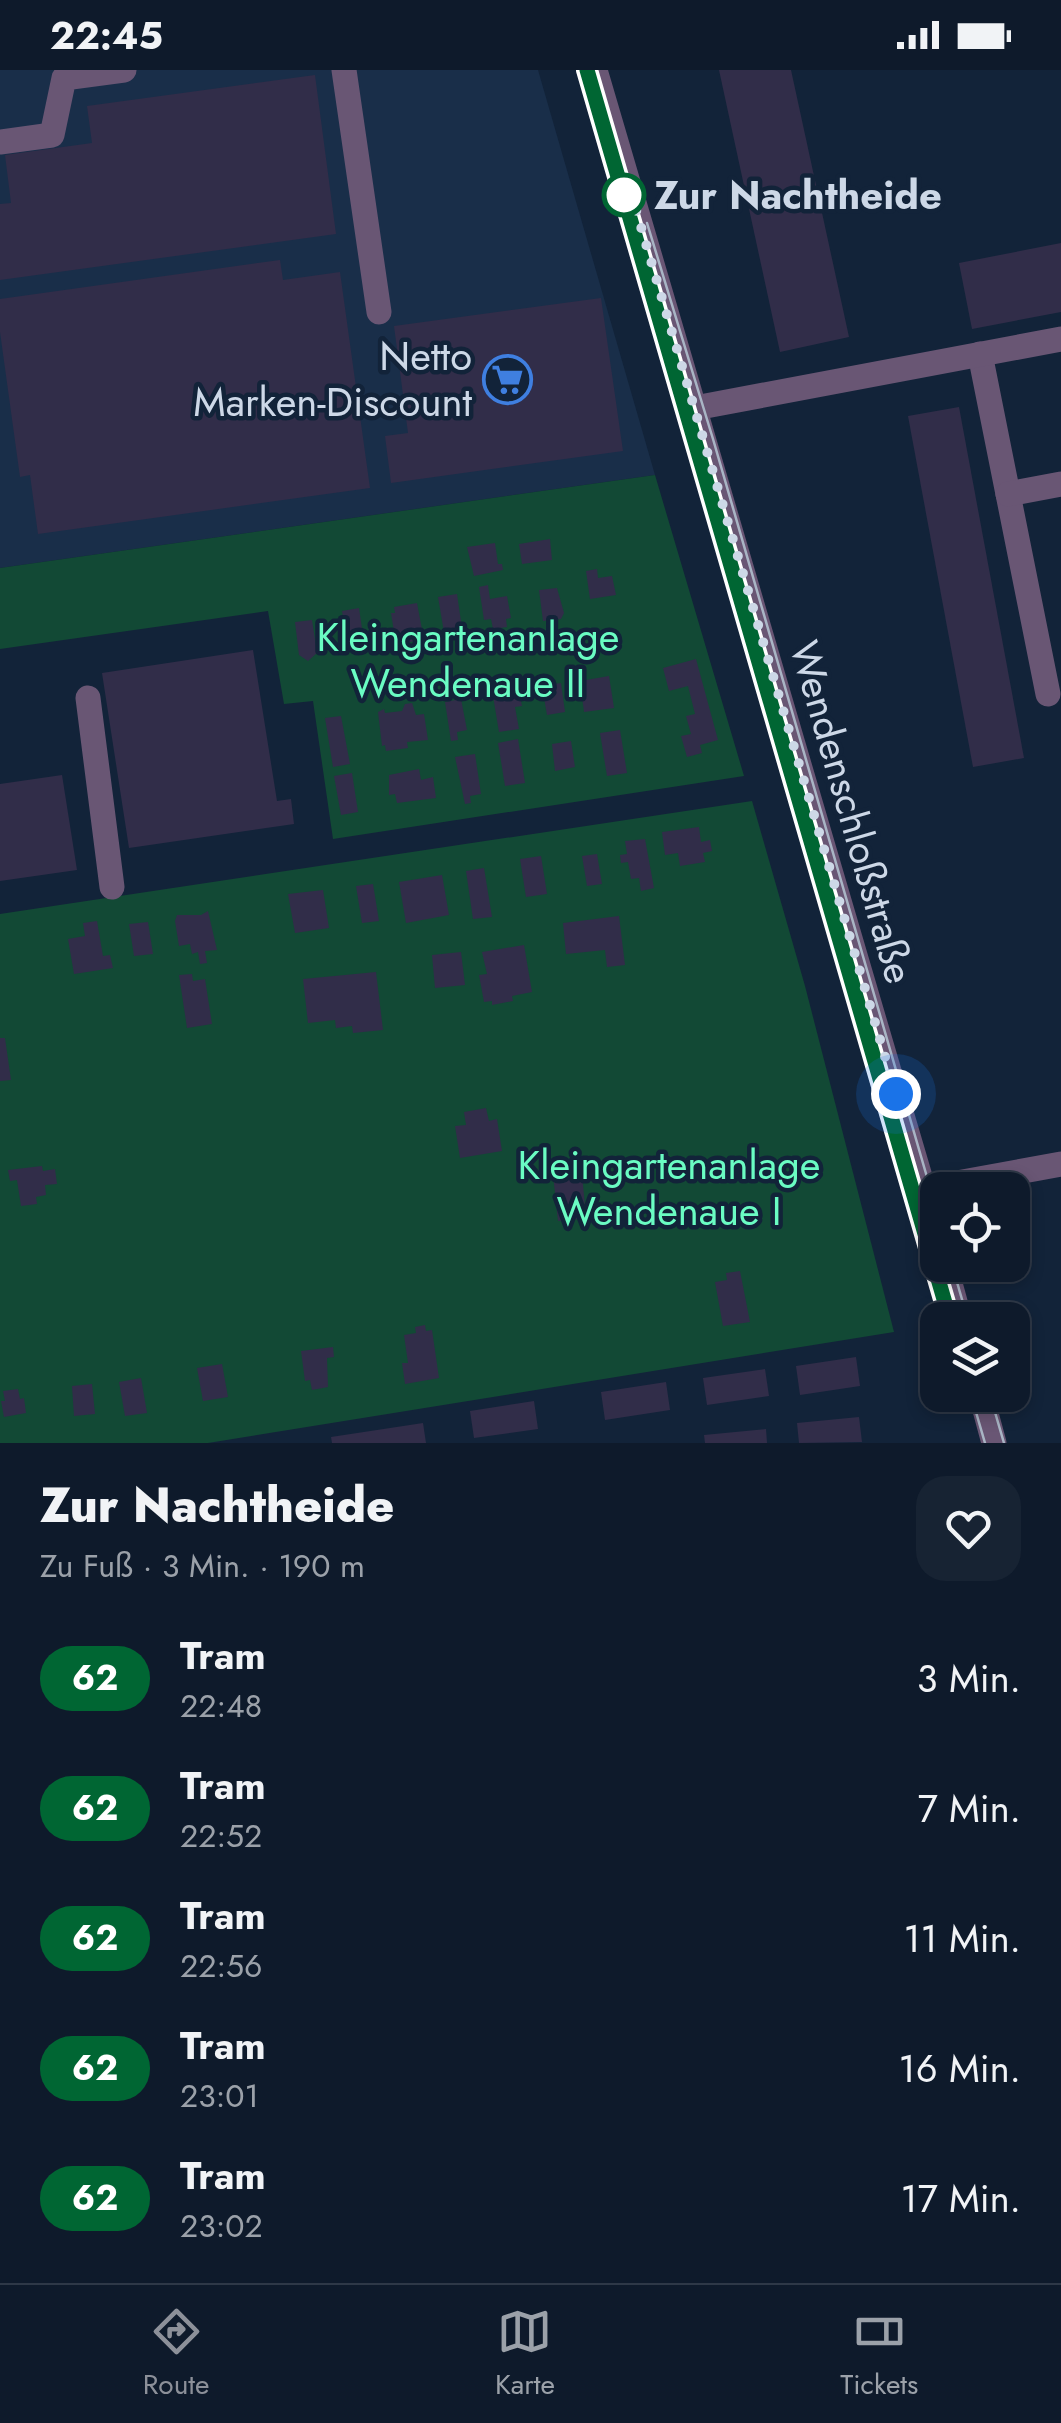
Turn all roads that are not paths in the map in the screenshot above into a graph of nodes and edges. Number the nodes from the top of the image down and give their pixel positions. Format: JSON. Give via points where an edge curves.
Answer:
{"nodes":[{"id":1,"x":124,"y":70,"type":"edge"},
{"id":2,"x":344,"y":70,"type":"edge"},
{"id":3,"x":595,"y":70,"type":"edge"},
{"id":4,"x":0,"y":142,"type":"edge"},
{"id":5,"x":379,"y":312,"type":"dead end"},
{"id":6,"x":1061,"y":339,"type":"edge"},
{"id":7,"x":980,"y":354,"type":"junction"},
{"id":8,"x":696,"y":408,"type":"junction"},
{"id":9,"x":1061,"y":484,"type":"edge"},
{"id":10,"x":1008,"y":494,"type":"junction"},
{"id":11,"x":1048,"y":694,"type":"dead end"},
{"id":12,"x":88,"y":698,"type":"dead end"},
{"id":13,"x":112,"y":887,"type":"dead end"},
{"id":14,"x":1061,"y":1164,"type":"edge"},
{"id":15,"x":1017,"y":1172,"type":"edge"},
{"id":16,"x":920,"y":1175,"type":"edge"},
{"id":17,"x":986,"y":1412,"type":"edge"},
{"id":18,"x":994,"y":1443,"type":"edge"}],
"edges":[{"from":1,"to":4,"type":"street","via":[[64,78],[52,135]]},
{"from":2,"to":5,"type":"street"},
{"from":3,"to":8,"type":"street","name":"Wendenschloßstraße"},
{"from":6,"to":7,"type":"street"},
{"from":7,"to":8,"type":"street"},
{"from":7,"to":10,"type":"street"},
{"from":8,"to":16,"type":"street","name":"Wendenschloßstraße"},
{"from":9,"to":10,"type":"street"},
{"from":10,"to":11,"type":"street"},
{"from":12,"to":13,"type":"street"},
{"from":14,"to":15,"type":"street"},
{"from":17,"to":18,"type":"street"}]}
